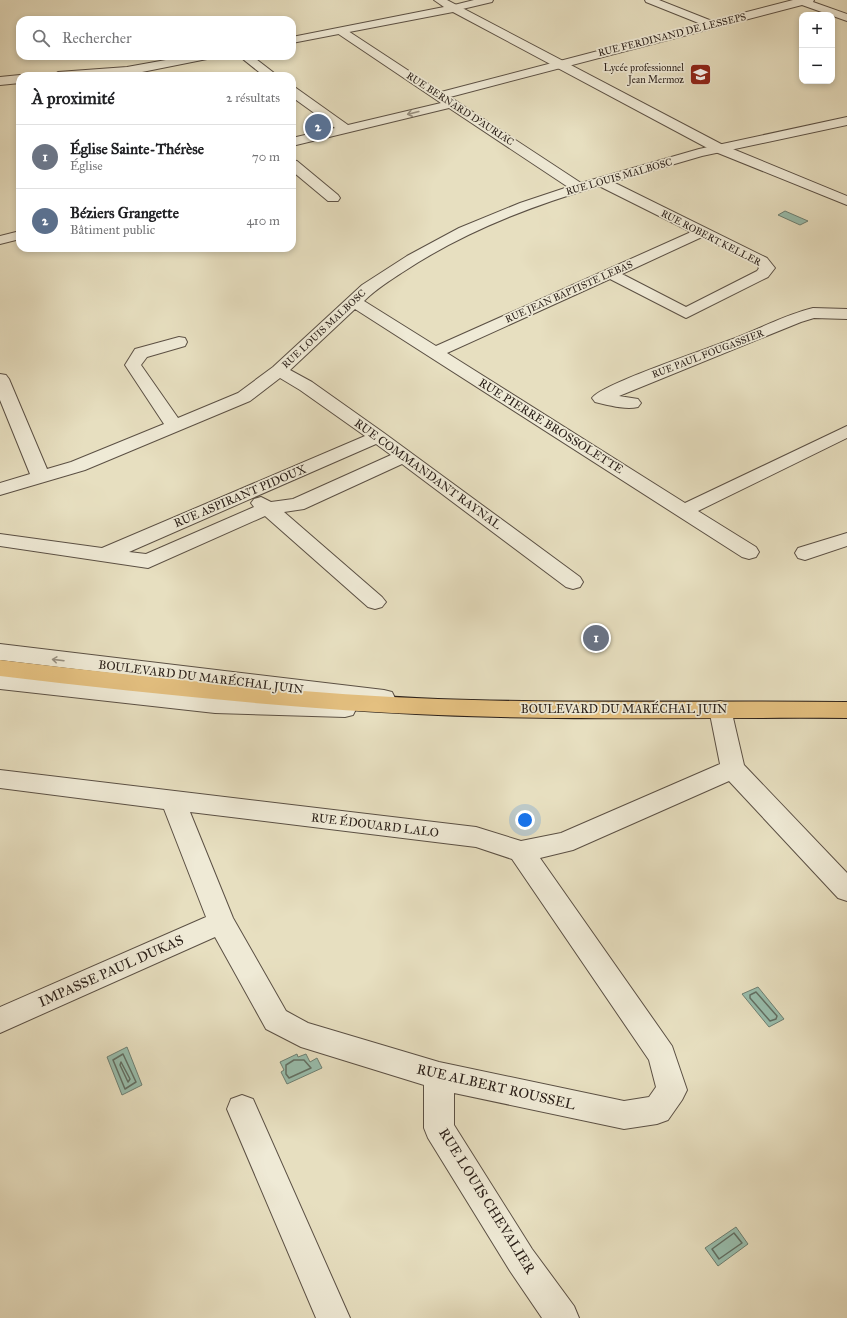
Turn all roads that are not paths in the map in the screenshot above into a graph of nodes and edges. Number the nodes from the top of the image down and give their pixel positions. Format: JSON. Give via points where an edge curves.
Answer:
{"nodes":[{"id":1,"x":439,"y":0,"type":"edge"},
{"id":2,"x":488,"y":0,"type":"edge"},
{"id":3,"x":650,"y":0,"type":"edge"},
{"id":4,"x":803,"y":1,"type":"edge"},
{"id":5,"x":454,"y":8,"type":"junction"},
{"id":6,"x":847,"y":18,"type":"edge"},
{"id":7,"x":712,"y":25,"type":"junction"},
{"id":8,"x":341,"y":31,"type":"junction"},
{"id":9,"x":296,"y":39,"type":"edge"},
{"id":10,"x":186,"y":60,"type":"edge"},
{"id":11,"x":250,"y":60,"type":"edge"},
{"id":12,"x":558,"y":64,"type":"junction"},
{"id":13,"x":113,"y":72,"type":"edge"},
{"id":14,"x":267,"y":72,"type":"edge"},
{"id":15,"x":16,"y":79,"type":"edge"},
{"id":16,"x":0,"y":80,"type":"edge"},
{"id":17,"x":298,"y":100,"type":"edge"},
{"id":18,"x":445,"y":100,"type":"junction"},
{"id":19,"x":847,"y":121,"type":"edge"},
{"id":20,"x":345,"y":129,"type":"junction"},
{"id":21,"x":296,"y":141,"type":"edge"},
{"id":22,"x":718,"y":148,"type":"junction"},
{"id":23,"x":296,"y":167,"type":"edge"},
{"id":24,"x":601,"y":182,"type":"junction"},
{"id":25,"x":579,"y":188,"type":"junction"},
{"id":26,"x":334,"y":198,"type":"dead end"},
{"id":27,"x":847,"y":201,"type":"edge"},
{"id":28,"x":702,"y":232,"type":"junction"},
{"id":29,"x":16,"y":236,"type":"edge"},
{"id":30,"x":0,"y":240,"type":"edge"},
{"id":31,"x":609,"y":273,"type":"junction"},
{"id":32,"x":352,"y":301,"type":"junction"},
{"id":33,"x":847,"y":314,"type":"edge"},
{"id":34,"x":179,"y":342,"type":"dead end"},
{"id":35,"x":436,"y":352,"type":"junction"},
{"id":36,"x":279,"y":371,"type":"junction"},
{"id":37,"x":0,"y":379,"type":"edge"},
{"id":38,"x":632,"y":403,"type":"dead end"},
{"id":39,"x":174,"y":425,"type":"junction"},
{"id":40,"x":847,"y":431,"type":"edge"},
{"id":41,"x":378,"y":436,"type":"junction"},
{"id":42,"x":404,"y":456,"type":"junction"},
{"id":43,"x":41,"y":477,"type":"junction"},
{"id":44,"x":0,"y":489,"type":"edge"},
{"id":45,"x":249,"y":493,"type":"junction"},
{"id":46,"x":267,"y":508,"type":"junction"},
{"id":47,"x":685,"y":510,"type":"junction"},
{"id":48,"x":847,"y":539,"type":"edge"},
{"id":49,"x":0,"y":540,"type":"edge"},
{"id":50,"x":749,"y":552,"type":"dead end"},
{"id":51,"x":805,"y":553,"type":"dead end"},
{"id":52,"x":103,"y":556,"type":"junction"},
{"id":53,"x":573,"y":582,"type":"dead end"},
{"id":54,"x":375,"y":602,"type":"dead end"},
{"id":55,"x":0,"y":652,"type":"edge"},
{"id":56,"x":0,"y":668,"type":"edge"},
{"id":57,"x":0,"y":681,"type":"edge"},
{"id":58,"x":402,"y":705,"type":"junction"},
{"id":59,"x":720,"y":709,"type":"junction"},
{"id":60,"x":847,"y":710,"type":"edge"},
{"id":61,"x":733,"y":769,"type":"junction"},
{"id":62,"x":0,"y":779,"type":"edge"},
{"id":63,"x":173,"y":801,"type":"junction"},
{"id":64,"x":521,"y":851,"type":"junction"},
{"id":65,"x":844,"y":884,"type":"edge"},
{"id":66,"x":221,"y":922,"type":"junction"},
{"id":67,"x":0,"y":1020,"type":"edge"},
{"id":68,"x":439,"y":1076,"type":"junction"},
{"id":69,"x":242,"y":1109,"type":"dead end"},
{"id":70,"x":333,"y":1318,"type":"edge"},
{"id":71,"x":562,"y":1318,"type":"edge"}],
"edges":[{"from":1,"to":5,"type":"street"},
{"from":2,"to":5,"type":"street"},
{"from":3,"to":7,"type":"street"},
{"from":4,"to":6,"type":"street"},
{"from":4,"to":7,"type":"street","name":"RUE FERDINAND DE LESSEPS"},
{"from":5,"to":8,"type":"street"},
{"from":5,"to":12,"type":"street"},
{"from":7,"to":12,"type":"street","name":"RUE FERDINAND DE LESSEPS"},
{"from":8,"to":9,"type":"street"},
{"from":8,"to":18,"type":"street","name":"RUE BERNARD D'AURIAC"},
{"from":10,"to":13,"type":"street"},
{"from":11,"to":14,"type":"street"},
{"from":12,"to":18,"type":"street","name":"RUE FERDINAND DE LESSEPS"},
{"from":12,"to":22,"type":"street"},
{"from":15,"to":16,"type":"street"},
{"from":17,"to":20,"type":"street"},
{"from":18,"to":20,"type":"street","name":"RUE FERDINAND DE LESSEPS","one_way":true},
{"from":18,"to":25,"type":"street","name":"RUE BERNARD D'AURIAC"},
{"from":19,"to":22,"type":"street","name":"RUE LOUIS MALBOSC"},
{"from":20,"to":21,"type":"street","name":"RUE FERDINAND DE LESSEPS"},
{"from":22,"to":24,"type":"street","name":"RUE LOUIS MALBOSC"},
{"from":22,"to":27,"type":"street"},
{"from":23,"to":26,"type":"street"},
{"from":24,"to":25,"type":"street","name":"RUE LOUIS MALBOSC"},
{"from":24,"to":28,"type":"street","name":"RUE ROBERT KELLER"},
{"from":25,"to":32,"type":"street","name":"RUE LOUIS MALBOSC","via":[[525,206],[464,231],[412,259]]},
{"from":28,"to":31,"type":"street","name":"RUE JEAN BAPTISTE LEBAS"},
{"from":28,"to":31,"type":"street","name":"RUE ROBERT KELLER","via":[[762,262],[767,268],[763,274],[686,313]]},
{"from":29,"to":30,"type":"street"},
{"from":31,"to":35,"type":"street","name":"RUE JEAN BAPTISTE LEBAS"},
{"from":32,"to":35,"type":"street","name":"RUE PIERRE BROSSOLETTE"},
{"from":32,"to":36,"type":"street","name":"RUE LOUIS MALBOSC"},
{"from":33,"to":38,"type":"street","name":"RUE PAUL FOUGASSIER","via":[[812,313],[795,318],[738,343],[622,387],[601,398]]},
{"from":34,"to":39,"type":"street","via":[[141,353],[133,365]]},
{"from":35,"to":47,"type":"street","name":"RUE PIERRE BROSSOLETTE"},
{"from":36,"to":39,"type":"street","name":"RUE LOUIS MALBOSC","via":[[244,397]]},
{"from":36,"to":41,"type":"street","name":"RUE COMMANDANT RAYNAL","via":[[306,386]]},
{"from":37,"to":43,"type":"street"},
{"from":39,"to":43,"type":"street","name":"RUE LOUIS MALBOSC","via":[[78,466]]},
{"from":40,"to":47,"type":"street"},
{"from":41,"to":42,"type":"street","name":"RUE COMMANDANT RAYNAL"},
{"from":41,"to":45,"type":"street","name":"RUE ASPIRANT PIDOUX"},
{"from":42,"to":46,"type":"street","name":"RUE ASPIRANT PIDOUX","via":[[297,505]]},
{"from":42,"to":53,"type":"street","name":"RUE COMMANDANT RAYNAL"},
{"from":43,"to":44,"type":"street","name":"RUE LOUIS MALBOSC"},
{"from":45,"to":46,"type":"street"},
{"from":45,"to":52,"type":"street","name":"RUE ASPIRANT PIDOUX"},
{"from":46,"to":52,"type":"street","name":"RUE ASPIRANT PIDOUX","via":[[148,562]]},
{"from":46,"to":54,"type":"street"},
{"from":47,"to":50,"type":"street","name":"RUE PIERRE BROSSOLETTE"},
{"from":48,"to":51,"type":"street"},
{"from":49,"to":52,"type":"street","name":"RUE ASPIRANT PIDOUX"},
{"from":58,"to":55,"type":"street","name":"BOULEVARD DU MARÉCHAL JUIN","one_way":true,"via":[[381,698]]},
{"from":56,"to":58,"type":"main road","name":"BOULEVARD DU MARÉCHAL JUIN","via":[[232,694]]},
{"from":57,"to":58,"type":"street","name":"BOULEVARD DU MARÉCHAL JUIN","via":[[215,705],[378,710]]},
{"from":58,"to":59,"type":"main road","name":"BOULEVARD DU MARÉCHAL JUIN","via":[[524,709]]},
{"from":59,"to":60,"type":"main road","name":"BOULEVARD DU MARÉCHAL JUIN"},
{"from":59,"to":61,"type":"street"},
{"from":61,"to":64,"type":"street","name":"RUE ÉDOUARD LALO","via":[[564,843]]},
{"from":61,"to":65,"type":"street"},
{"from":62,"to":63,"type":"street","name":"RUE ÉDOUARD LALO"},
{"from":63,"to":64,"type":"street","name":"RUE ÉDOUARD LALO","via":[[476,837]]},
{"from":63,"to":66,"type":"street","name":"RUE ALBERT ROUSSEL"},
{"from":64,"to":68,"type":"street","name":"RUE ALBERT ROUSSEL","via":[[662,1055],[672,1090],[657,1110],[624,1115]]},
{"from":66,"to":67,"type":"street","name":"IMPASSE PAUL DUKAS"},
{"from":66,"to":68,"type":"street","name":"RUE ALBERT ROUSSEL","via":[[276,1020],[300,1034]]},
{"from":68,"to":71,"type":"street","name":"RUE LOUIS CHEVALIER","via":[[439,1128],[521,1260]]},
{"from":69,"to":70,"type":"street"}]}
